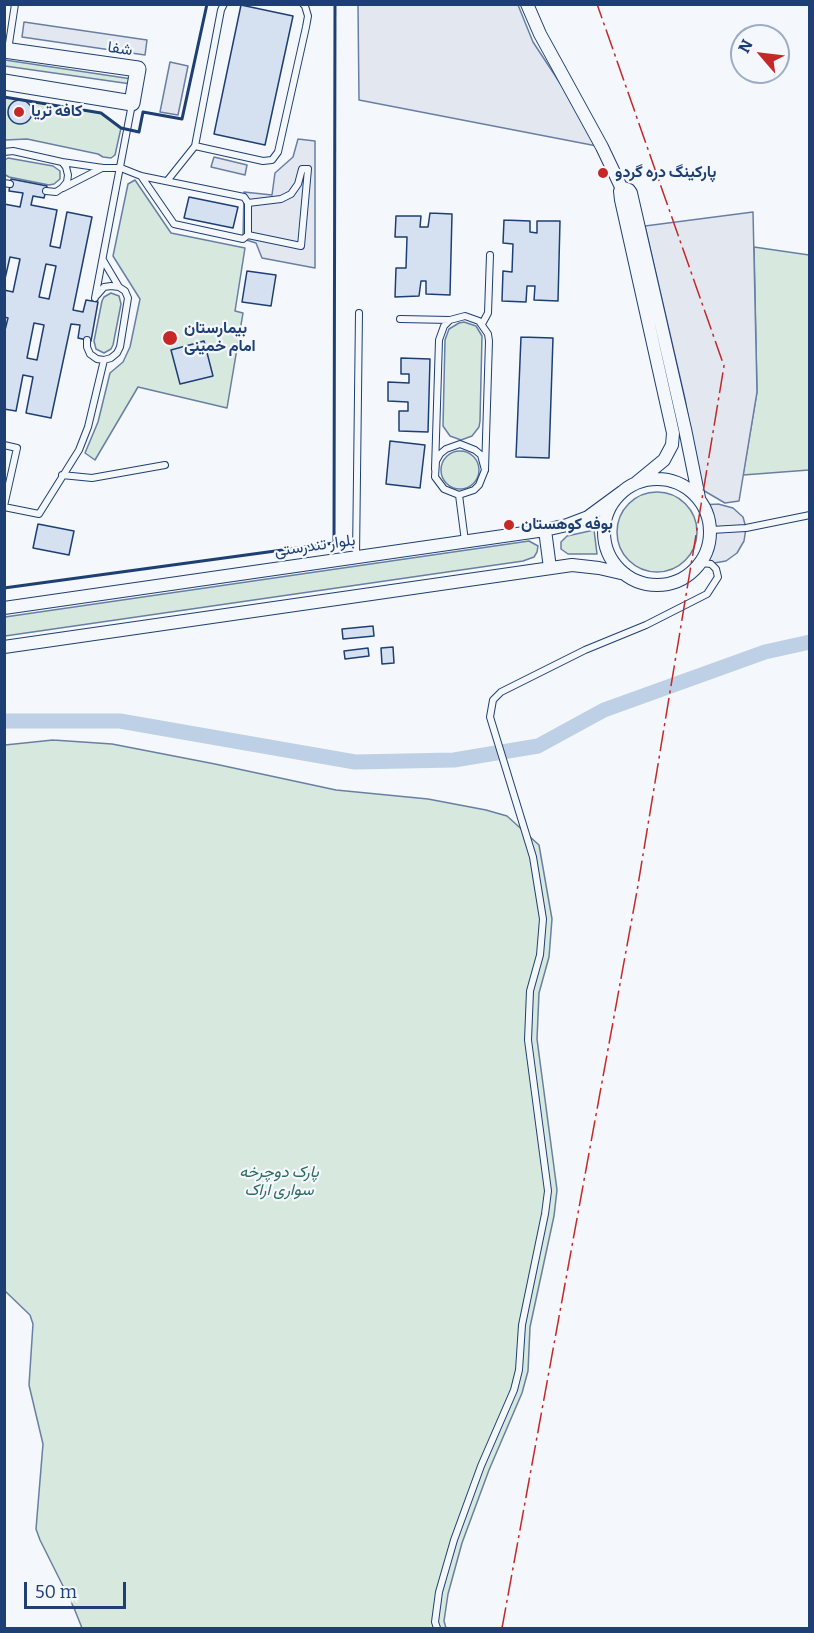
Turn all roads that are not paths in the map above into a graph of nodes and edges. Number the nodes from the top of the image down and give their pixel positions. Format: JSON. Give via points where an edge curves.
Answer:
{"nodes":[{"id":1,"x":15,"y":4,"type":"edge"},
{"id":2,"x":224,"y":4,"type":"edge"},
{"id":3,"x":303,"y":4,"type":"edge"},
{"id":4,"x":527,"y":4,"type":"edge"},
{"id":5,"x":6,"y":50,"type":"edge"},
{"id":6,"x":4,"y":82,"type":"edge"},
{"id":7,"x":132,"y":104,"type":"junction"},
{"id":8,"x":195,"y":146,"type":"junction"},
{"id":9,"x":4,"y":152,"type":"edge"},
{"id":10,"x":62,"y":162,"type":"junction"},
{"id":11,"x":103,"y":168,"type":"junction"},
{"id":12,"x":121,"y":168,"type":"junction"},
{"id":13,"x":141,"y":176,"type":"junction"},
{"id":14,"x":167,"y":181,"type":"junction"},
{"id":15,"x":62,"y":188,"type":"junction"},
{"id":16,"x":46,"y":191,"type":"dead end"},
{"id":17,"x":248,"y":204,"type":"junction"},
{"id":18,"x":248,"y":235,"type":"junction"},
{"id":19,"x":490,"y":255,"type":"dead end"},
{"id":20,"x":102,"y":260,"type":"junction"},
{"id":21,"x":119,"y":287,"type":"junction"},
{"id":22,"x":359,"y":313,"type":"dead end"},
{"id":23,"x":400,"y":319,"type":"dead end"},
{"id":24,"x":450,"y":320,"type":"junction"},
{"id":25,"x":482,"y":324,"type":"junction"},
{"id":26,"x":87,"y":340,"type":"dead end"},
{"id":27,"x":104,"y":360,"type":"junction"},
{"id":28,"x":679,"y":431,"type":"junction"},
{"id":29,"x":4,"y":445,"type":"edge"},
{"id":30,"x":165,"y":465,"type":"dead end"},
{"id":31,"x":435,"y":469,"type":"junction"},
{"id":32,"x":485,"y":470,"type":"junction"},
{"id":33,"x":62,"y":475,"type":"junction"},
{"id":34,"x":636,"y":483,"type":"junction"},
{"id":35,"x":622,"y":492,"type":"junction"},
{"id":36,"x":459,"y":495,"type":"junction"},
{"id":37,"x":699,"y":498,"type":"junction"},
{"id":38,"x":4,"y":507,"type":"edge"},
{"id":39,"x":810,"y":515,"type":"edge"},
{"id":40,"x":545,"y":530,"type":"junction"},
{"id":41,"x":711,"y":530,"type":"junction"},
{"id":42,"x":465,"y":541,"type":"junction"},
{"id":43,"x":356,"y":557,"type":"junction"},
{"id":44,"x":701,"y":563,"type":"junction"},
{"id":45,"x":550,"y":568,"type":"junction"},
{"id":46,"x":625,"y":574,"type":"junction"},
{"id":47,"x":4,"y":608,"type":"edge"},
{"id":48,"x":4,"y":646,"type":"edge"},
{"id":49,"x":437,"y":1629,"type":"edge"}],
"edges":[{"from":1,"to":5,"type":"lane"},
{"from":2,"to":8,"type":"lane"},
{"from":3,"to":8,"type":"lane","via":[[308,16],[306,27],[278,152],[272,160]]},
{"from":4,"to":28,"type":"street","via":[[622,189],[631,194]]},
{"from":5,"to":7,"type":"street","name":"شفا","via":[[138,69]]},
{"from":6,"to":7,"type":"street"},
{"from":7,"to":12,"type":"lane"},
{"from":8,"to":14,"type":"lane"},
{"from":9,"to":10,"type":"lane"},
{"from":10,"to":11,"type":"lane"},
{"from":10,"to":15,"type":"lane","via":[[68,175]]},
{"from":11,"to":12,"type":"lane"},
{"from":11,"to":15,"type":"lane"},
{"from":12,"to":13,"type":"lane"},
{"from":12,"to":20,"type":"lane"},
{"from":13,"to":14,"type":"lane"},
{"from":13,"to":18,"type":"lane","via":[[174,224],[243,239]]},
{"from":14,"to":17,"type":"lane","via":[[244,197]]},
{"from":15,"to":16,"type":"lane"},
{"from":17,"to":18,"type":"lane"},
{"from":17,"to":18,"type":"lane","via":[[291,194],[302,169],[308,169],[301,246]]},
{"from":19,"to":25,"type":"lane","via":[[488,314]]},
{"from":20,"to":21,"type":"lane"},
{"from":20,"to":21,"type":"lane","via":[[95,300],[104,287]]},
{"from":21,"to":27,"type":"lane","via":[[128,298],[120,347]]},
{"from":22,"to":43,"type":"lane"},
{"from":23,"to":24,"type":"lane"},
{"from":24,"to":25,"type":"lane","via":[[465,316]]},
{"from":24,"to":31,"type":"lane","via":[[439,340]]},
{"from":25,"to":32,"type":"lane","via":[[489,341]]},
{"from":26,"to":27,"type":"lane","via":[[90,354]]},
{"from":27,"to":33,"type":"lane","via":[[88,427]]},
{"from":28,"to":34,"type":"street","via":[[664,460]]},
{"from":28,"to":37,"type":"street"},
{"from":29,"to":38,"type":"lane","via":[[17,448]]},
{"from":30,"to":33,"type":"lane","via":[[92,478]]},
{"from":31,"to":32,"type":"lane","via":[[446,449],[460,444],[480,455]]},
{"from":31,"to":36,"type":"lane","via":[[435,477],[444,489]]},
{"from":32,"to":36,"type":"lane","via":[[474,490]]},
{"from":33,"to":38,"type":"lane","via":[[39,514]]},
{"from":34,"to":35,"type":"street"},
{"from":34,"to":37,"type":"street","via":[[653,478],[670,480],[686,486]]},
{"from":35,"to":40,"type":"street","name":"بلوار تندرستی","via":[[588,517]]},
{"from":35,"to":46,"type":"street","via":[[612,504],[604,534],[614,563]]},
{"from":36,"to":42,"type":"lane"},
{"from":37,"to":41,"type":"street"},
{"from":39,"to":41,"type":"lane","via":[[746,528]]},
{"from":40,"to":42,"type":"street","name":"بلوار تندرستی"},
{"from":40,"to":45,"type":"street"},
{"from":41,"to":44,"type":"street","via":[[709,547]]},
{"from":42,"to":43,"type":"street","name":"بلوار تندرستی"},
{"from":43,"to":47,"type":"street","name":"بلوار تندرستی"},
{"from":44,"to":46,"type":"street","via":[[674,583],[640,583]]},
{"from":44,"to":49,"type":"lane","via":[[711,564],[718,577],[707,594],[585,650],[501,692],[493,700],[490,717],[532,857],[543,919],[540,955],[530,991],[528,1040],[548,1191],[522,1325],[514,1390],[454,1539],[439,1592]]},
{"from":45,"to":46,"type":"street","via":[[581,566]]},
{"from":45,"to":48,"type":"street"}]}
